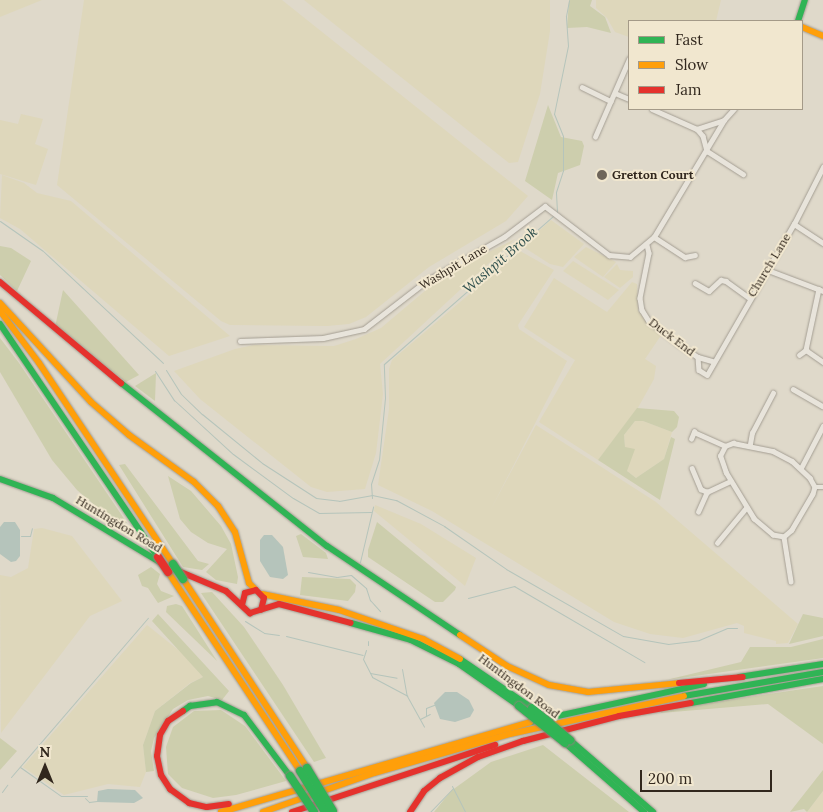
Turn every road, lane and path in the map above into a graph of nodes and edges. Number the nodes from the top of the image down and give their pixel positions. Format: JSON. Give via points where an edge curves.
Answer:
{"nodes":[{"id":1,"x":805,"y":0,"type":"edge"},
{"id":2,"x":798,"y":20,"type":"edge"},
{"id":3,"x":803,"y":27,"type":"edge"},
{"id":4,"x":823,"y":36,"type":"edge"},
{"id":5,"x":628,"y":61,"type":"edge"},
{"id":6,"x":581,"y":88,"type":"dead end"},
{"id":7,"x":615,"y":93,"type":"junction"},
{"id":8,"x":628,"y":99,"type":"edge"},
{"id":9,"x":610,"y":101,"type":"junction"},
{"id":10,"x":654,"y":110,"type":"edge"},
{"id":11,"x":733,"y":110,"type":"edge"},
{"id":12,"x":724,"y":120,"type":"junction"},
{"id":13,"x":697,"y":128,"type":"junction"},
{"id":14,"x":595,"y":137,"type":"dead end"},
{"id":15,"x":707,"y":151,"type":"junction"},
{"id":16,"x":823,"y":167,"type":"edge"},
{"id":17,"x":743,"y":174,"type":"dead end"},
{"id":18,"x":794,"y":224,"type":"junction"},
{"id":19,"x":654,"y":237,"type":"junction"},
{"id":20,"x":823,"y":243,"type":"edge"},
{"id":21,"x":648,"y":245,"type":"junction"},
{"id":22,"x":695,"y":255,"type":"dead end"},
{"id":23,"x":768,"y":270,"type":"junction"},
{"id":24,"x":0,"y":282,"type":"edge"},
{"id":25,"x":695,"y":283,"type":"dead end"},
{"id":26,"x":821,"y":290,"type":"edge"},
{"id":27,"x":749,"y":298,"type":"junction"},
{"id":28,"x":0,"y":303,"type":"edge"},
{"id":29,"x":0,"y":311,"type":"edge"},
{"id":30,"x":0,"y":324,"type":"edge"},
{"id":31,"x":240,"y":341,"type":"dead end"},
{"id":32,"x":806,"y":350,"type":"junction"},
{"id":33,"x":799,"y":355,"type":"dead end"},
{"id":34,"x":698,"y":357,"type":"junction"},
{"id":35,"x":712,"y":361,"type":"junction"},
{"id":36,"x":823,"y":362,"type":"edge"},
{"id":37,"x":793,"y":389,"type":"dead end"},
{"id":38,"x":773,"y":393,"type":"dead end"},
{"id":39,"x":823,"y":406,"type":"edge"},
{"id":40,"x":823,"y":426,"type":"edge"},
{"id":41,"x":690,"y":439,"type":"dead end"},
{"id":42,"x":750,"y":444,"type":"junction"},
{"id":43,"x":725,"y":446,"type":"junction"},
{"id":44,"x":692,"y":468,"type":"dead end"},
{"id":45,"x":801,"y":468,"type":"junction"},
{"id":46,"x":0,"y":479,"type":"edge"},
{"id":47,"x":731,"y":481,"type":"junction"},
{"id":48,"x":815,"y":487,"type":"junction"},
{"id":49,"x":823,"y":487,"type":"edge"},
{"id":50,"x":706,"y":492,"type":"junction"},
{"id":51,"x":746,"y":508,"type":"junction"},
{"id":52,"x":698,"y":512,"type":"dead end"},
{"id":53,"x":784,"y":537,"type":"junction"},
{"id":54,"x":717,"y":543,"type":"dead end"},
{"id":55,"x":791,"y":580,"type":"dead end"},
{"id":56,"x":226,"y":592,"type":"junction"},
{"id":57,"x":259,"y":592,"type":"junction"},
{"id":58,"x":245,"y":593,"type":"junction"},
{"id":59,"x":242,"y":605,"type":"junction"},
{"id":60,"x":261,"y":610,"type":"junction"},
{"id":61,"x":823,"y":664,"type":"edge"},
{"id":62,"x":823,"y":672,"type":"edge"},
{"id":63,"x":743,"y":676,"type":"junction"},
{"id":64,"x":823,"y":679,"type":"edge"},
{"id":65,"x":563,"y":721,"type":"junction"},
{"id":66,"x":567,"y":742,"type":"junction"},
{"id":67,"x":303,"y":770,"type":"junction"},
{"id":68,"x":350,"y":773,"type":"junction"},
{"id":69,"x":374,"y":773,"type":"junction"},
{"id":70,"x":221,"y":812,"type":"edge"},
{"id":71,"x":263,"y":812,"type":"edge"},
{"id":72,"x":286,"y":812,"type":"edge"},
{"id":73,"x":292,"y":812,"type":"edge"},
{"id":74,"x":314,"y":812,"type":"edge"},
{"id":75,"x":330,"y":812,"type":"edge"},
{"id":76,"x":410,"y":812,"type":"edge"},
{"id":77,"x":644,"y":812,"type":"edge"},
{"id":78,"x":653,"y":812,"type":"edge"}],
"edges":[{"from":1,"to":2,"type":"main road"},
{"from":3,"to":4,"type":"main road"},
{"from":5,"to":7,"type":"street"},
{"from":6,"to":9,"type":"street"},
{"from":7,"to":8,"type":"street"},
{"from":7,"to":9,"type":"street"},
{"from":9,"to":14,"type":"street"},
{"from":10,"to":13,"type":"street"},
{"from":11,"to":12,"type":"street"},
{"from":12,"to":13,"type":"street"},
{"from":12,"to":15,"type":"street"},
{"from":13,"to":15,"type":"street"},
{"from":15,"to":17,"type":"street"},
{"from":15,"to":19,"type":"street"},
{"from":16,"to":18,"type":"street","name":"Church Lane"},
{"from":18,"to":20,"type":"street"},
{"from":18,"to":23,"type":"street","name":"Church Lane"},
{"from":19,"to":21,"type":"street"},
{"from":19,"to":22,"type":"street","via":[[684,257]]},
{"from":21,"to":31,"type":"street","name":"Washpit Lane","via":[[630,257],[609,255],[589,243],[549,206],[504,237],[426,281],[364,329],[323,338]]},
{"from":21,"to":34,"type":"street","name":"Duck End","via":[[640,298],[642,310],[649,321]]},
{"from":23,"to":26,"type":"street"},
{"from":23,"to":27,"type":"street","name":"Church Lane"},
{"from":24,"to":63,"type":"main road","via":[[78,350],[326,546],[507,666],[549,685],[588,692]]},
{"from":25,"to":27,"type":"street","via":[[709,291],[721,280],[726,281]]},
{"from":26,"to":32,"type":"street"},
{"from":27,"to":35,"type":"street","name":"Church Lane"},
{"from":28,"to":57,"type":"main road","via":[[91,402],[194,482],[218,506],[235,532],[249,582]]},
{"from":29,"to":67,"type":"main road","bridge":true,"via":[[39,363],[183,579]]},
{"from":30,"to":67,"type":"main road","bridge":true},
{"from":32,"to":33,"type":"street"},
{"from":32,"to":36,"type":"street"},
{"from":34,"to":35,"type":"street","name":"Duck End"},
{"from":34,"to":35,"type":"street","via":[[700,373],[707,375]]},
{"from":37,"to":39,"type":"street"},
{"from":38,"to":42,"type":"street","via":[[752,432]]},
{"from":40,"to":45,"type":"street"},
{"from":41,"to":43,"type":"street","via":[[694,432]]},
{"from":42,"to":43,"type":"street"},
{"from":42,"to":45,"type":"street","via":[[779,453]]},
{"from":43,"to":47,"type":"street","via":[[721,461]]},
{"from":44,"to":50,"type":"street","via":[[701,489]]},
{"from":45,"to":48,"type":"street"},
{"from":46,"to":56,"type":"main road","name":"Huntingdon Road","via":[[53,498],[146,555]]},
{"from":47,"to":50,"type":"street"},
{"from":47,"to":51,"type":"street"},
{"from":48,"to":49,"type":"street"},
{"from":48,"to":53,"type":"street","via":[[800,519]]},
{"from":50,"to":52,"type":"street"},
{"from":51,"to":53,"type":"street","via":[[762,527],[773,535]]},
{"from":51,"to":54,"type":"street"},
{"from":53,"to":55,"type":"street"},
{"from":56,"to":58,"type":"main road","name":"Huntingdon Road"},
{"from":56,"to":59,"type":"main road","name":"Huntingdon Road"},
{"from":57,"to":58,"type":"main road"},
{"from":57,"to":60,"type":"main road","via":[[265,602]]},
{"from":57,"to":66,"type":"main road","name":"Huntingdon Road","bridge":true,"via":[[339,610],[423,639],[476,667],[532,708]]},
{"from":58,"to":59,"type":"main road"},
{"from":59,"to":60,"type":"main road","via":[[250,613]]},
{"from":60,"to":66,"type":"main road","name":"Huntingdon Road","bridge":true,"via":[[279,604],[294,606],[410,640],[459,664]]},
{"from":61,"to":63,"type":"main road"},
{"from":62,"to":65,"type":"main road"},
{"from":63,"to":68,"type":"main road","via":[[524,722]]},
{"from":64,"to":76,"type":"main road","via":[[619,716],[523,741],[478,758],[440,778],[424,791]]},
{"from":65,"to":69,"type":"main road"},
{"from":65,"to":73,"type":"main road"},
{"from":66,"to":77,"type":"main road","name":"Huntingdon Road"},
{"from":66,"to":78,"type":"main road","name":"Huntingdon Road"},
{"from":67,"to":75,"type":"main road","bridge":true},
{"from":68,"to":70,"type":"main road"},
{"from":68,"to":74,"type":"main road","bridge":true,"via":[[222,806],[201,806],[178,797],[166,785],[157,760],[160,735],[168,722],[190,706],[206,702],[223,704],[251,721],[290,776]]},
{"from":69,"to":71,"type":"main road"},
{"from":69,"to":72,"type":"main road"}]}
